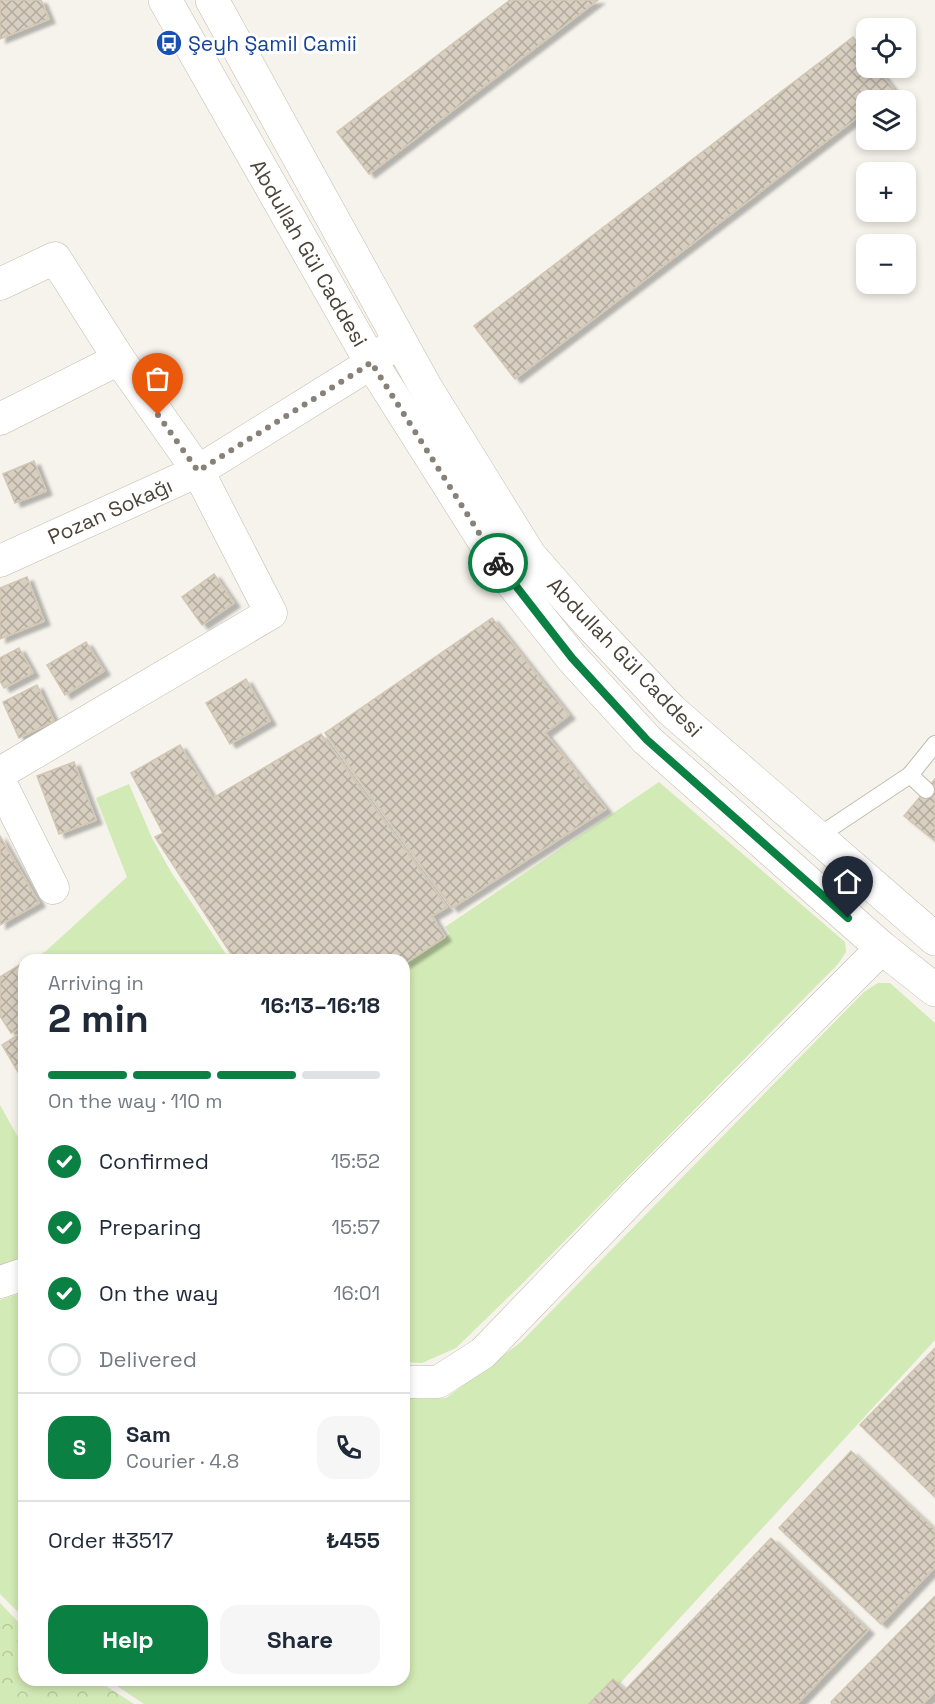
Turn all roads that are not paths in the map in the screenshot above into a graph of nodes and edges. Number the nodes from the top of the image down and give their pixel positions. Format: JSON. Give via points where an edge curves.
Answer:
{"nodes":[{"id":1,"x":165,"y":0,"type":"edge"},
{"id":2,"x":212,"y":0,"type":"edge"},
{"id":3,"x":0,"y":284,"type":"edge"},
{"id":4,"x":399,"y":340,"type":"junction"},
{"id":5,"x":119,"y":359,"type":"junction"},
{"id":6,"x":371,"y":362,"type":"junction"},
{"id":7,"x":0,"y":420,"type":"edge"},
{"id":8,"x":198,"y":471,"type":"junction"},
{"id":9,"x":0,"y":561,"type":"edge"},
{"id":10,"x":935,"y":744,"type":"edge"},
{"id":11,"x":0,"y":773,"type":"edge"},
{"id":12,"x":910,"y":775,"type":"junction"},
{"id":13,"x":0,"y":782,"type":"edge"},
{"id":14,"x":926,"y":790,"type":"dead end"},
{"id":15,"x":817,"y":837,"type":"junction"},
{"id":16,"x":53,"y":888,"type":"dead end"},
{"id":17,"x":935,"y":939,"type":"edge"},
{"id":18,"x":882,"y":948,"type":"junction"},
{"id":19,"x":935,"y":990,"type":"edge"},
{"id":20,"x":18,"y":1276,"type":"edge"},
{"id":21,"x":0,"y":1282,"type":"edge"},
{"id":22,"x":410,"y":1382,"type":"edge"}],
"edges":[{"from":1,"to":6,"type":"street","name":"Abdullah Gül Caddesi"},
{"from":2,"to":4,"type":"street","name":"Abdullah Gül Caddesi"},
{"from":3,"to":5,"type":"street","via":[[55,258]]},
{"from":4,"to":6,"type":"street","name":"Pozan Sokağı"},
{"from":4,"to":15,"type":"street","name":"Abdullah Gül Caddesi","via":[[530,556],[671,710]]},
{"from":5,"to":7,"type":"street"},
{"from":5,"to":8,"type":"street"},
{"from":6,"to":8,"type":"street","name":"Pozan Sokağı"},
{"from":6,"to":18,"type":"street","name":"Abdullah Gül Caddesi","via":[[505,574],[572,658],[647,740]]},
{"from":8,"to":9,"type":"street","name":"Pozan Sokağı"},
{"from":8,"to":11,"type":"street","via":[[271,613]]},
{"from":10,"to":12,"type":"lane"},
{"from":12,"to":14,"type":"lane"},
{"from":12,"to":15,"type":"lane"},
{"from":13,"to":16,"type":"street"},
{"from":15,"to":17,"type":"street","name":"Abdullah Gül Caddesi"},
{"from":18,"to":19,"type":"street","name":"Abdullah Gül Caddesi"},
{"from":18,"to":22,"type":"street","via":[[483,1353],[438,1382]]},
{"from":20,"to":21,"type":"street"}]}
